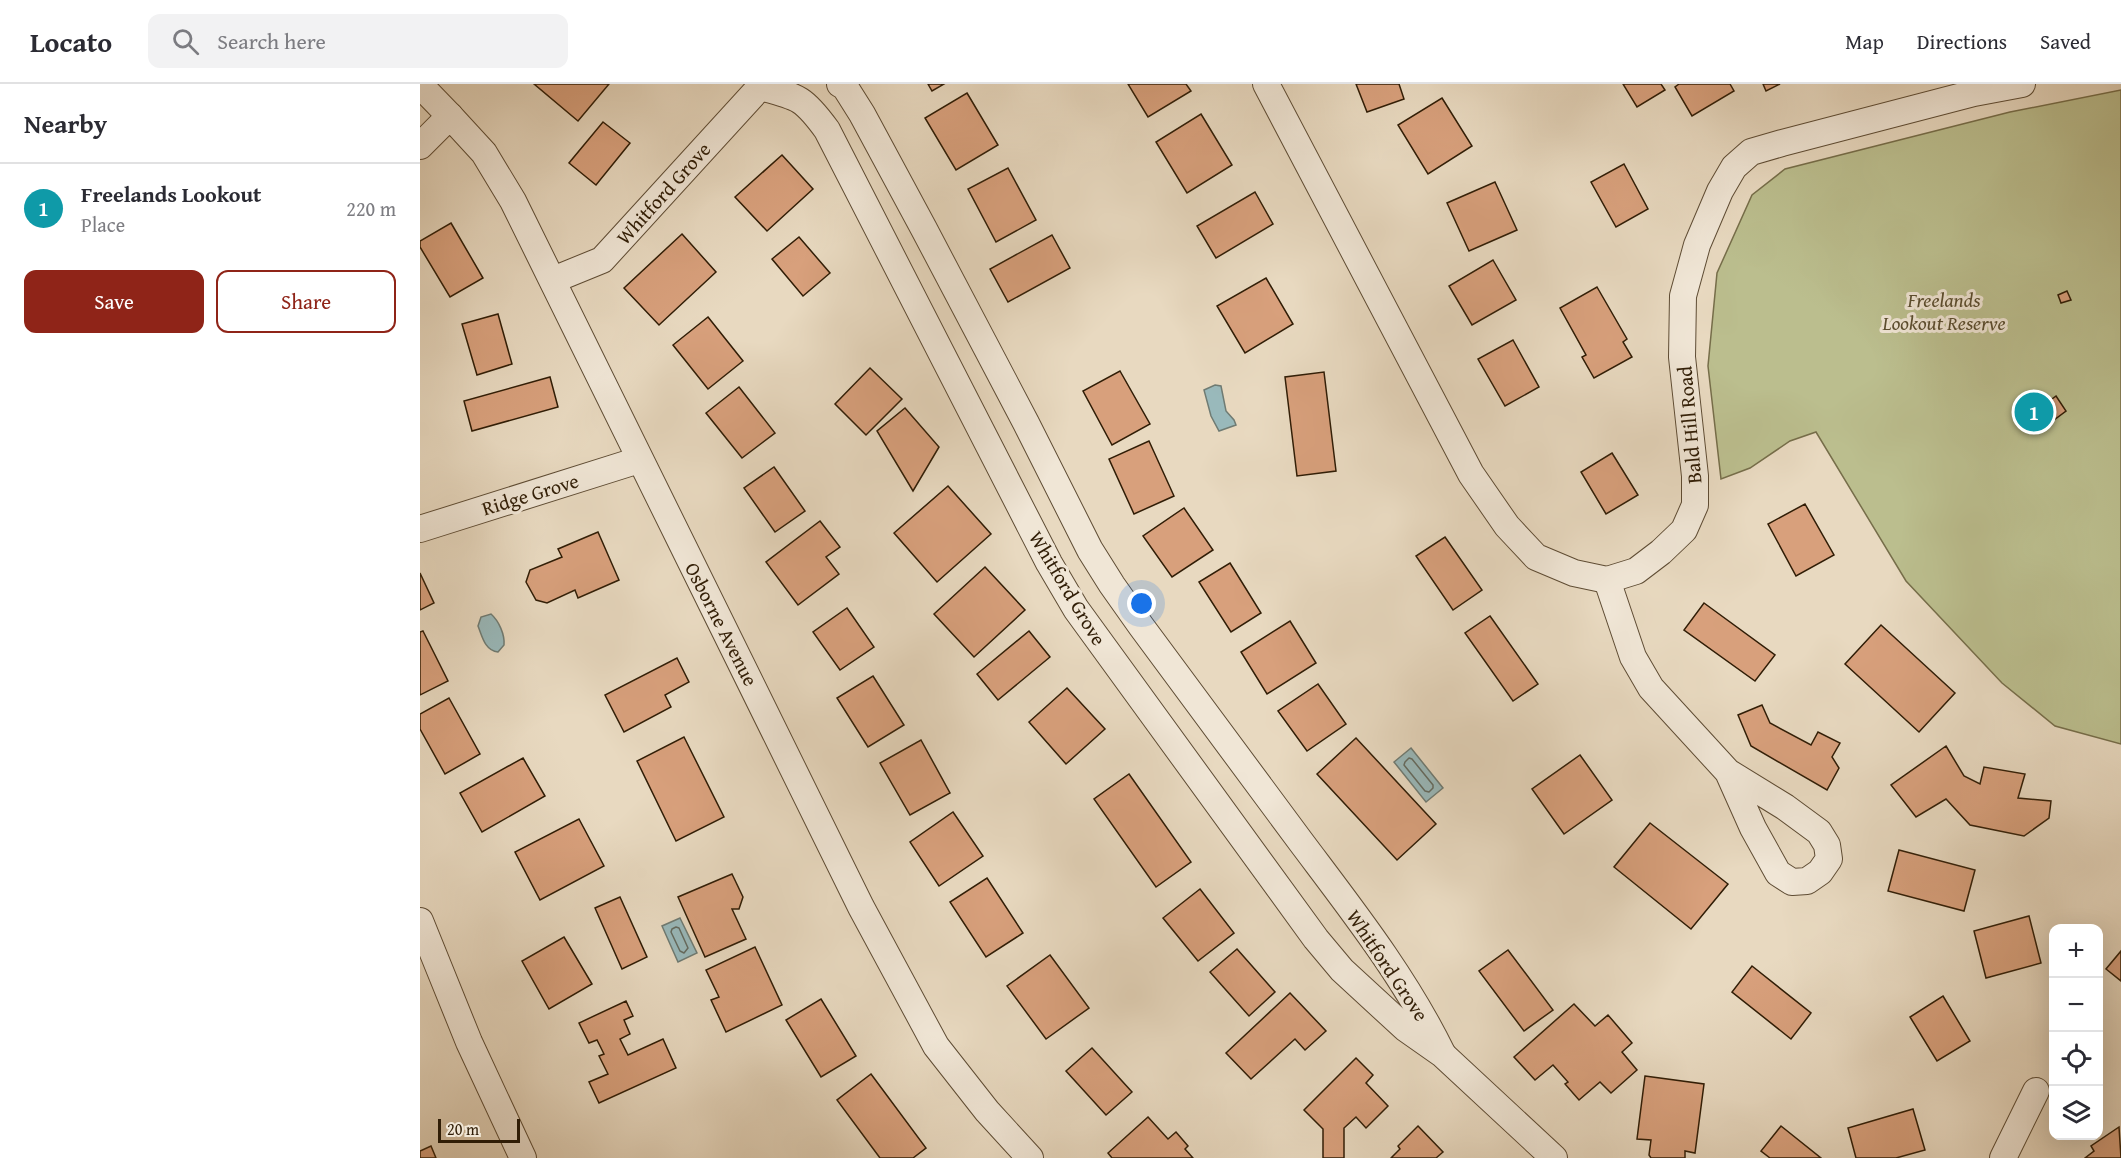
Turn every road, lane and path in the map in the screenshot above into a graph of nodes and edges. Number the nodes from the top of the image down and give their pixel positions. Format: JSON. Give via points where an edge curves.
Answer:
{"nodes":[{"id":1,"x":840,"y":84,"type":"edge"},
{"id":2,"x":1266,"y":84,"type":"edge"},
{"id":3,"x":2022,"y":84,"type":"edge"},
{"id":4,"x":420,"y":85,"type":"edge"},
{"id":5,"x":763,"y":85,"type":"edge"},
{"id":6,"x":450,"y":116,"type":"junction"},
{"id":7,"x":420,"y":146,"type":"edge"},
{"id":8,"x":553,"y":280,"type":"junction"},
{"id":9,"x":639,"y":460,"type":"junction"},
{"id":10,"x":420,"y":529,"type":"edge"},
{"id":11,"x":1607,"y":580,"type":"junction"},
{"id":12,"x":1728,"y":772,"type":"dead end"},
{"id":13,"x":420,"y":921,"type":"edge"},
{"id":14,"x":1442,"y":1053,"type":"junction"},
{"id":15,"x":2036,"y":1091,"type":"dead end"},
{"id":16,"x":523,"y":1158,"type":"edge"},
{"id":17,"x":1030,"y":1158,"type":"edge"},
{"id":18,"x":1554,"y":1158,"type":"edge"},
{"id":19,"x":2003,"y":1158,"type":"edge"}],
"edges":[{"from":1,"to":14,"type":"street","name":"Whitford Grove","via":[[874,135],[1106,576],[1404,984]]},
{"from":2,"to":11,"type":"street","name":"Bald Hill Road","via":[[1471,474],[1507,526],[1536,557],[1574,573]]},
{"from":3,"to":11,"type":"street","name":"Bald Hill Road","via":[[1782,142],[1751,152],[1734,167],[1697,245],[1683,296],[1682,357],[1695,505],[1684,530],[1661,552],[1636,571]]},
{"from":4,"to":6,"type":"street","name":"Osborne Avenue"},
{"from":5,"to":8,"type":"street","name":"Whitford Grove","via":[[602,260]]},
{"from":5,"to":14,"type":"street","name":"Whitford Grove","via":[[793,95],[811,108],[827,130],[1049,563],[1083,618],[1316,939],[1342,970],[1405,1028]]},
{"from":6,"to":7,"type":"street"},
{"from":6,"to":8,"type":"street","name":"Osborne Avenue","via":[[484,153]]},
{"from":8,"to":9,"type":"street","name":"Osborne Avenue"},
{"from":9,"to":10,"type":"street","name":"Ridge Grove"},
{"from":9,"to":17,"type":"street","name":"Osborne Avenue","via":[[861,907],[936,1046]]},
{"from":11,"to":12,"type":"street","via":[[1633,657],[1651,688]]},
{"from":13,"to":16,"type":"street","via":[[469,1042]]},
{"from":14,"to":18,"type":"street","name":"Whitford Grove"},
{"from":15,"to":19,"type":"street"}]}
